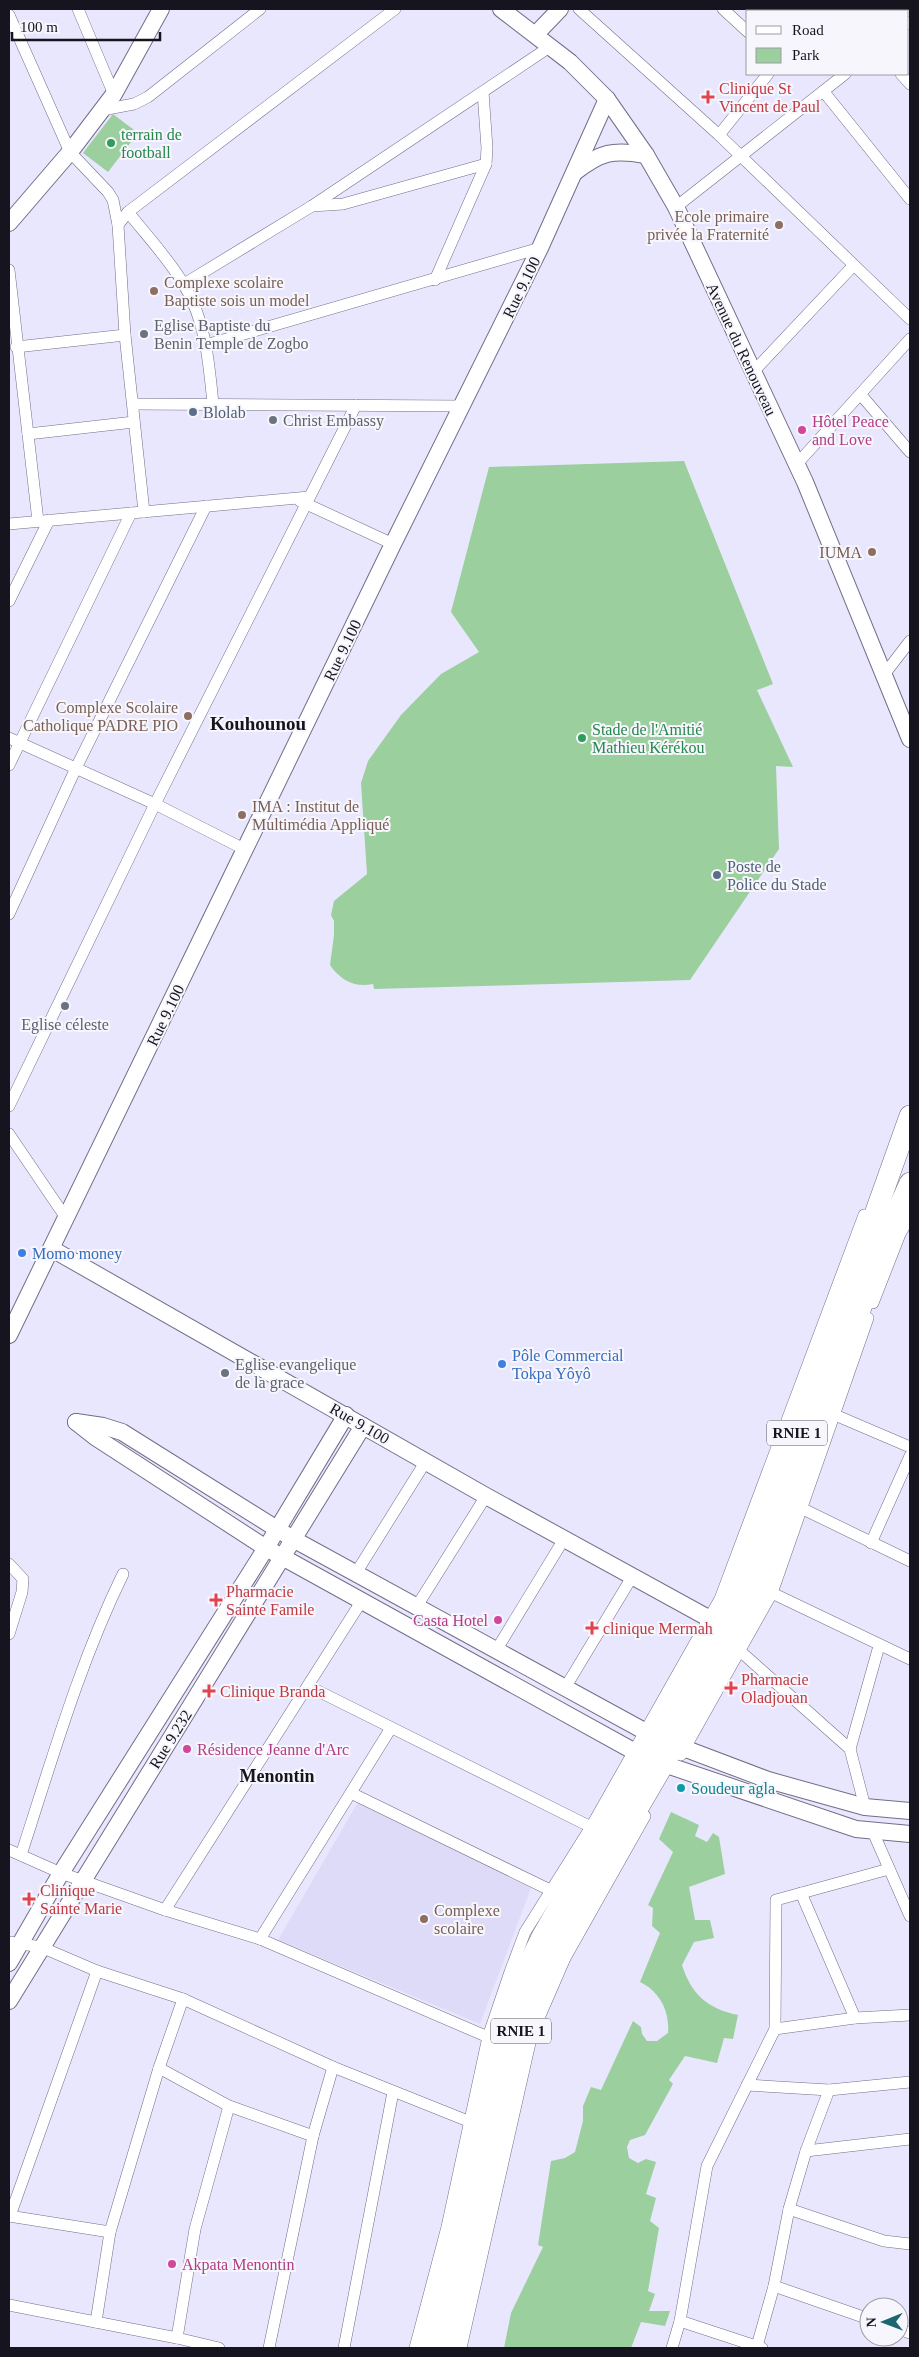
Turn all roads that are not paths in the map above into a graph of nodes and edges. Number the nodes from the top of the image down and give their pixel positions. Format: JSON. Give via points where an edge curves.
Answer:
{"nodes":[{"id":1,"x":78,"y":9,"type":"edge"},
{"id":2,"x":161,"y":9,"type":"edge"},
{"id":3,"x":260,"y":9,"type":"edge"},
{"id":4,"x":395,"y":9,"type":"edge"},
{"id":5,"x":501,"y":9,"type":"edge"},
{"id":6,"x":560,"y":9,"type":"edge"},
{"id":7,"x":579,"y":9,"type":"edge"},
{"id":8,"x":723,"y":9,"type":"edge"},
{"id":9,"x":9,"y":16,"type":"edge"},
{"id":10,"x":746,"y":30,"type":"edge"},
{"id":11,"x":536,"y":34,"type":"junction"},
{"id":12,"x":551,"y":46,"type":"junction"},
{"id":13,"x":767,"y":75,"type":"edge"},
{"id":14,"x":844,"y":75,"type":"edge"},
{"id":15,"x":483,"y":92,"type":"junction"},
{"id":16,"x":824,"y":92,"type":"junction"},
{"id":17,"x":117,"y":100,"type":"junction"},
{"id":18,"x":607,"y":100,"type":"junction"},
{"id":19,"x":719,"y":135,"type":"junction"},
{"id":20,"x":70,"y":152,"type":"junction"},
{"id":21,"x":646,"y":155,"type":"junction"},
{"id":22,"x":740,"y":156,"type":"junction"},
{"id":23,"x":486,"y":164,"type":"junction"},
{"id":24,"x":574,"y":174,"type":"junction"},
{"id":25,"x":910,"y":199,"type":"edge"},
{"id":26,"x":312,"y":206,"type":"junction"},
{"id":27,"x":676,"y":206,"type":"junction"},
{"id":28,"x":128,"y":212,"type":"junction"},
{"id":29,"x":9,"y":223,"type":"edge"},
{"id":30,"x":118,"y":225,"type":"junction"},
{"id":31,"x":540,"y":248,"type":"junction"},
{"id":32,"x":853,"y":266,"type":"junction"},
{"id":33,"x":9,"y":270,"type":"edge"},
{"id":34,"x":436,"y":280,"type":"junction"},
{"id":35,"x":184,"y":284,"type":"junction"},
{"id":36,"x":910,"y":319,"type":"edge"},
{"id":37,"x":125,"y":335,"type":"junction"},
{"id":38,"x":910,"y":340,"type":"edge"},
{"id":39,"x":206,"y":346,"type":"junction"},
{"id":40,"x":16,"y":348,"type":"junction"},
{"id":41,"x":754,"y":371,"type":"junction"},
{"id":42,"x":861,"y":395,"type":"junction"},
{"id":43,"x":133,"y":404,"type":"junction"},
{"id":44,"x":213,"y":404,"type":"junction"},
{"id":45,"x":356,"y":405,"type":"junction"},
{"id":46,"x":462,"y":406,"type":"junction"},
{"id":47,"x":134,"y":422,"type":"junction"},
{"id":48,"x":28,"y":434,"type":"junction"},
{"id":49,"x":910,"y":452,"type":"edge"},
{"id":50,"x":796,"y":465,"type":"junction"},
{"id":51,"x":308,"y":501,"type":"junction"},
{"id":52,"x":206,"y":506,"type":"junction"},
{"id":53,"x":144,"y":512,"type":"junction"},
{"id":54,"x":130,"y":513,"type":"junction"},
{"id":55,"x":44,"y":520,"type":"junction"},
{"id":56,"x":9,"y":524,"type":"edge"},
{"id":57,"x":393,"y":544,"type":"junction"},
{"id":58,"x":9,"y":601,"type":"edge"},
{"id":59,"x":910,"y":641,"type":"edge"},
{"id":60,"x":883,"y":676,"type":"junction"},
{"id":61,"x":910,"y":739,"type":"edge"},
{"id":62,"x":14,"y":740,"type":"edge"},
{"id":63,"x":9,"y":765,"type":"edge"},
{"id":64,"x":76,"y":768,"type":"junction"},
{"id":65,"x":156,"y":804,"type":"junction"},
{"id":66,"x":246,"y":850,"type":"junction"},
{"id":67,"x":9,"y":914,"type":"edge"},
{"id":68,"x":910,"y":1102,"type":"edge"},
{"id":69,"x":9,"y":1106,"type":"edge"},
{"id":70,"x":910,"y":1116,"type":"edge"},
{"id":71,"x":9,"y":1134,"type":"edge"},
{"id":72,"x":910,"y":1183,"type":"edge"},
{"id":73,"x":910,"y":1216,"type":"edge"},
{"id":74,"x":66,"y":1218,"type":"junction"},
{"id":75,"x":905,"y":1236,"type":"edge"},
{"id":76,"x":52,"y":1249,"type":"junction"},
{"id":77,"x":9,"y":1336,"type":"edge"},
{"id":78,"x":346,"y":1415,"type":"junction"},
{"id":79,"x":835,"y":1415,"type":"junction"},
{"id":80,"x":364,"y":1426,"type":"junction"},
{"id":81,"x":910,"y":1447,"type":"edge"},
{"id":82,"x":910,"y":1456,"type":"edge"},
{"id":83,"x":426,"y":1461,"type":"junction"},
{"id":84,"x":185,"y":1471,"type":"junction"},
{"id":85,"x":173,"y":1488,"type":"junction"},
{"id":86,"x":486,"y":1496,"type":"junction"},
{"id":87,"x":803,"y":1509,"type":"junction"},
{"id":88,"x":276,"y":1528,"type":"junction"},
{"id":89,"x":293,"y":1539,"type":"junction"},
{"id":90,"x":564,"y":1539,"type":"junction"},
{"id":91,"x":871,"y":1543,"type":"junction"},
{"id":92,"x":266,"y":1548,"type":"junction"},
{"id":93,"x":283,"y":1557,"type":"junction"},
{"id":94,"x":910,"y":1562,"type":"edge"},
{"id":95,"x":9,"y":1564,"type":"edge"},
{"id":96,"x":356,"y":1573,"type":"junction"},
{"id":97,"x":123,"y":1574,"type":"dead end"},
{"id":98,"x":632,"y":1577,"type":"junction"},
{"id":99,"x":772,"y":1593,"type":"junction"},
{"id":100,"x":361,"y":1602,"type":"junction"},
{"id":101,"x":417,"y":1606,"type":"junction"},
{"id":102,"x":710,"y":1619,"type":"junction"},
{"id":103,"x":9,"y":1634,"type":"edge"},
{"id":104,"x":879,"y":1646,"type":"junction"},
{"id":105,"x":497,"y":1649,"type":"junction"},
{"id":106,"x":740,"y":1651,"type":"junction"},
{"id":107,"x":910,"y":1659,"type":"edge"},
{"id":108,"x":308,"y":1686,"type":"junction"},
{"id":109,"x":565,"y":1688,"type":"junction"},
{"id":110,"x":390,"y":1728,"type":"junction"},
{"id":111,"x":665,"y":1740,"type":"junction"},
{"id":112,"x":850,"y":1749,"type":"junction"},
{"id":113,"x":654,"y":1760,"type":"junction"},
{"id":114,"x":350,"y":1793,"type":"junction"},
{"id":115,"x":866,"y":1807,"type":"junction"},
{"id":116,"x":910,"y":1811,"type":"edge"},
{"id":117,"x":590,"y":1827,"type":"junction"},
{"id":118,"x":873,"y":1832,"type":"junction"},
{"id":119,"x":910,"y":1834,"type":"edge"},
{"id":120,"x":9,"y":1850,"type":"edge"},
{"id":121,"x":21,"y":1855,"type":"junction"},
{"id":122,"x":889,"y":1869,"type":"junction"},
{"id":123,"x":61,"y":1873,"type":"junction"},
{"id":124,"x":82,"y":1880,"type":"junction"},
{"id":125,"x":550,"y":1890,"type":"junction"},
{"id":126,"x":801,"y":1893,"type":"junction"},
{"id":127,"x":165,"y":1910,"type":"junction"},
{"id":128,"x":910,"y":1916,"type":"edge"},
{"id":129,"x":260,"y":1939,"type":"junction"},
{"id":130,"x":15,"y":1942,"type":"edge"},
{"id":131,"x":41,"y":1947,"type":"junction"},
{"id":132,"x":9,"y":1963,"type":"edge"},
{"id":133,"x":97,"y":1971,"type":"junction"},
{"id":134,"x":184,"y":1999,"type":"junction"},
{"id":135,"x":9,"y":2001,"type":"edge"},
{"id":136,"x":910,"y":2015,"type":"edge"},
{"id":137,"x":855,"y":2018,"type":"junction"},
{"id":138,"x":775,"y":2029,"type":"junction"},
{"id":139,"x":488,"y":2037,"type":"junction"},
{"id":140,"x":333,"y":2067,"type":"junction"},
{"id":141,"x":159,"y":2068,"type":"junction"},
{"id":142,"x":910,"y":2082,"type":"edge"},
{"id":143,"x":747,"y":2084,"type":"junction"},
{"id":144,"x":829,"y":2090,"type":"junction"},
{"id":145,"x":393,"y":2092,"type":"junction"},
{"id":146,"x":229,"y":2106,"type":"junction"},
{"id":147,"x":468,"y":2121,"type":"junction"},
{"id":148,"x":313,"y":2136,"type":"junction"},
{"id":149,"x":910,"y":2139,"type":"edge"},
{"id":150,"x":806,"y":2152,"type":"junction"},
{"id":151,"x":789,"y":2209,"type":"junction"},
{"id":152,"x":9,"y":2216,"type":"edge"},
{"id":153,"x":110,"y":2232,"type":"junction"},
{"id":154,"x":910,"y":2244,"type":"edge"},
{"id":155,"x":774,"y":2286,"type":"junction"},
{"id":156,"x":9,"y":2305,"type":"edge"},
{"id":157,"x":859,"y":2316,"type":"edge"},
{"id":158,"x":680,"y":2321,"type":"junction"},
{"id":159,"x":96,"y":2322,"type":"junction"},
{"id":160,"x":177,"y":2338,"type":"junction"},
{"id":161,"x":760,"y":2347,"type":"edge"},
{"id":162,"x":219,"y":2348,"type":"edge"},
{"id":163,"x":269,"y":2348,"type":"edge"},
{"id":164,"x":344,"y":2348,"type":"edge"},
{"id":165,"x":415,"y":2348,"type":"edge"},
{"id":166,"x":431,"y":2348,"type":"edge"},
{"id":167,"x":449,"y":2348,"type":"edge"},
{"id":168,"x":461,"y":2348,"type":"edge"},
{"id":169,"x":672,"y":2348,"type":"edge"}],
"edges":[{"from":1,"to":17,"type":"street"},
{"from":2,"to":17,"type":"street"},
{"from":3,"to":17,"type":"street","via":[[148,97],[134,104]]},
{"from":4,"to":28,"type":"street"},
{"from":5,"to":11,"type":"street","name":"Avenue du Renouveau"},
{"from":6,"to":11,"type":"street"},
{"from":7,"to":19,"type":"street"},
{"from":8,"to":10,"type":"street"},
{"from":9,"to":20,"type":"street"},
{"from":11,"to":12,"type":"street","name":"Avenue du Renouveau"},
{"from":12,"to":15,"type":"street"},
{"from":12,"to":18,"type":"street","name":"Avenue du Renouveau"},
{"from":13,"to":19,"type":"street"},
{"from":14,"to":16,"type":"street"},
{"from":15,"to":23,"type":"street"},
{"from":15,"to":26,"type":"street"},
{"from":16,"to":22,"type":"street"},
{"from":16,"to":25,"type":"street"},
{"from":17,"to":20,"type":"street","via":[[102,110]]},
{"from":18,"to":21,"type":"street","name":"Avenue du Renouveau"},
{"from":18,"to":24,"type":"street","name":"Rue 9.100"},
{"from":19,"to":22,"type":"street"},
{"from":20,"to":29,"type":"street"},
{"from":20,"to":30,"type":"street","via":[[108,192]]},
{"from":21,"to":24,"type":"street","via":[[629,151],[605,153]]},
{"from":21,"to":27,"type":"street","name":"Avenue du Renouveau"},
{"from":22,"to":27,"type":"street"},
{"from":22,"to":32,"type":"street"},
{"from":23,"to":26,"type":"street","via":[[343,204]]},
{"from":23,"to":34,"type":"street"},
{"from":24,"to":31,"type":"street","name":"Rue 9.100"},
{"from":26,"to":35,"type":"street"},
{"from":27,"to":41,"type":"street","name":"Avenue du Renouveau"},
{"from":28,"to":30,"type":"street"},
{"from":28,"to":35,"type":"street"},
{"from":30,"to":37,"type":"street"},
{"from":31,"to":34,"type":"street"},
{"from":31,"to":46,"type":"street","name":"Rue 9.100"},
{"from":32,"to":36,"type":"street"},
{"from":32,"to":41,"type":"street"},
{"from":33,"to":40,"type":"street"},
{"from":34,"to":39,"type":"street"},
{"from":35,"to":39,"type":"street","via":[[194,304]]},
{"from":37,"to":40,"type":"street"},
{"from":37,"to":43,"type":"street"},
{"from":38,"to":42,"type":"street"},
{"from":39,"to":44,"type":"street"},
{"from":40,"to":48,"type":"street"},
{"from":41,"to":50,"type":"street","name":"Avenue du Renouveau"},
{"from":42,"to":49,"type":"street"},
{"from":42,"to":50,"type":"street"},
{"from":43,"to":44,"type":"street"},
{"from":43,"to":47,"type":"street"},
{"from":44,"to":45,"type":"street"},
{"from":45,"to":46,"type":"street"},
{"from":45,"to":51,"type":"street"},
{"from":46,"to":57,"type":"street","name":"Rue 9.100"},
{"from":47,"to":48,"type":"street"},
{"from":47,"to":53,"type":"street"},
{"from":48,"to":55,"type":"street"},
{"from":50,"to":60,"type":"street","name":"Avenue du Renouveau"},
{"from":51,"to":52,"type":"street","via":[[294,498]]},
{"from":51,"to":57,"type":"street"},
{"from":51,"to":65,"type":"street"},
{"from":52,"to":53,"type":"street"},
{"from":52,"to":64,"type":"street"},
{"from":53,"to":54,"type":"street"},
{"from":54,"to":55,"type":"street"},
{"from":54,"to":62,"type":"street"},
{"from":55,"to":56,"type":"street"},
{"from":55,"to":58,"type":"street"},
{"from":57,"to":66,"type":"street","name":"Rue 9.100"},
{"from":59,"to":60,"type":"street"},
{"from":60,"to":61,"type":"street","name":"Avenue du Renouveau"},
{"from":62,"to":63,"type":"street"},
{"from":62,"to":64,"type":"street"},
{"from":64,"to":65,"type":"street"},
{"from":64,"to":67,"type":"street"},
{"from":65,"to":66,"type":"street"},
{"from":65,"to":69,"type":"street"},
{"from":66,"to":74,"type":"street","name":"Rue 9.100"},
{"from":68,"to":102,"type":"street","via":[[888,1149]]},
{"from":70,"to":111,"type":"highway","number":"RNIE 1","via":[[752,1557]]},
{"from":71,"to":74,"type":"street"},
{"from":72,"to":111,"type":"highway","number":"RNIE 1","via":[[890,1228],[762,1576],[733,1642]]},
{"from":73,"to":75,"type":"street"},
{"from":74,"to":76,"type":"street","name":"Rue 9.100"},
{"from":75,"to":79,"type":"street","via":[[871,1311]]},
{"from":76,"to":77,"type":"street"},
{"from":76,"to":78,"type":"street","name":"Rue 9.100"},
{"from":78,"to":80,"type":"street","name":"Rue 9.100"},
{"from":78,"to":88,"type":"street","name":"Rue 9.232"},
{"from":79,"to":81,"type":"street"},
{"from":79,"to":87,"type":"street"},
{"from":80,"to":83,"type":"street","name":"Rue 9.100"},
{"from":80,"to":89,"type":"street","name":"Rue 9.232"},
{"from":82,"to":91,"type":"street"},
{"from":83,"to":86,"type":"street","name":"Rue 9.100"},
{"from":83,"to":96,"type":"street"},
{"from":84,"to":85,"type":"street"},
{"from":84,"to":85,"type":"street","via":[[122,1432],[76,1422]]},
{"from":84,"to":88,"type":"street"},
{"from":85,"to":92,"type":"street"},
{"from":86,"to":90,"type":"street","name":"Rue 9.100"},
{"from":86,"to":101,"type":"street"},
{"from":87,"to":91,"type":"street"},
{"from":87,"to":99,"type":"street"},
{"from":88,"to":89,"type":"street"},
{"from":88,"to":92,"type":"street","name":"Rue 9.232"},
{"from":89,"to":93,"type":"street","name":"Rue 9.232"},
{"from":89,"to":96,"type":"street"},
{"from":90,"to":98,"type":"street","name":"Rue 9.100"},
{"from":90,"to":105,"type":"street"},
{"from":91,"to":94,"type":"street"},
{"from":92,"to":93,"type":"street"},
{"from":92,"to":123,"type":"street","name":"Rue 9.232"},
{"from":93,"to":100,"type":"street"},
{"from":93,"to":124,"type":"street","name":"Rue 9.232"},
{"from":95,"to":103,"type":"street","via":[[23,1580]]},
{"from":96,"to":101,"type":"street"},
{"from":97,"to":121,"type":"street","via":[[86,1656]]},
{"from":98,"to":102,"type":"street","name":"Rue 9.100"},
{"from":98,"to":109,"type":"street"},
{"from":99,"to":104,"type":"street"},
{"from":99,"to":106,"type":"street"},
{"from":100,"to":108,"type":"street"},
{"from":100,"to":113,"type":"street"},
{"from":101,"to":105,"type":"street"},
{"from":102,"to":111,"type":"street"},
{"from":104,"to":107,"type":"street"},
{"from":104,"to":112,"type":"street"},
{"from":105,"to":109,"type":"street"},
{"from":106,"to":111,"type":"street"},
{"from":106,"to":112,"type":"street"},
{"from":108,"to":110,"type":"street"},
{"from":108,"to":127,"type":"street"},
{"from":109,"to":111,"type":"street"},
{"from":110,"to":114,"type":"street"},
{"from":110,"to":117,"type":"street"},
{"from":111,"to":113,"type":"highway","number":"RNIE 1"},
{"from":111,"to":113,"type":"street"},
{"from":111,"to":115,"type":"street","via":[[768,1780]]},
{"from":112,"to":115,"type":"street"},
{"from":113,"to":117,"type":"street"},
{"from":113,"to":118,"type":"street","via":[[798,1811]]},
{"from":113,"to":166,"type":"highway","number":"RNIE 1","via":[[542,1937],[517,1988],[498,2050]]},
{"from":113,"to":167,"type":"highway","number":"RNIE 1","via":[[533,1998],[515,2054]]},
{"from":113,"to":168,"type":"street","via":[[532,2034]]},
{"from":114,"to":125,"type":"street"},
{"from":114,"to":129,"type":"street"},
{"from":115,"to":116,"type":"street"},
{"from":117,"to":125,"type":"street"},
{"from":118,"to":119,"type":"street"},
{"from":118,"to":122,"type":"street"},
{"from":120,"to":121,"type":"street"},
{"from":121,"to":123,"type":"street"},
{"from":122,"to":126,"type":"street"},
{"from":122,"to":128,"type":"street"},
{"from":123,"to":124,"type":"street"},
{"from":123,"to":130,"type":"street","name":"Rue 9.232"},
{"from":124,"to":127,"type":"street"},
{"from":124,"to":131,"type":"street","name":"Rue 9.232"},
{"from":125,"to":139,"type":"street","via":[[525,1932]]},
{"from":126,"to":137,"type":"street"},
{"from":126,"to":138,"type":"street","via":[[775,1903]]},
{"from":127,"to":129,"type":"street"},
{"from":129,"to":139,"type":"street"},
{"from":130,"to":131,"type":"street"},
{"from":130,"to":132,"type":"street","name":"Rue 9.232"},
{"from":131,"to":133,"type":"street"},
{"from":131,"to":135,"type":"street","name":"Rue 9.232"},
{"from":133,"to":134,"type":"street"},
{"from":133,"to":152,"type":"street"},
{"from":134,"to":140,"type":"street"},
{"from":134,"to":141,"type":"street"},
{"from":136,"to":137,"type":"street"},
{"from":137,"to":138,"type":"street"},
{"from":138,"to":143,"type":"street"},
{"from":139,"to":147,"type":"street"},
{"from":140,"to":145,"type":"street"},
{"from":140,"to":148,"type":"street"},
{"from":141,"to":146,"type":"street"},
{"from":141,"to":153,"type":"street"},
{"from":142,"to":144,"type":"street"},
{"from":143,"to":144,"type":"street"},
{"from":143,"to":158,"type":"street","via":[[707,2166]]},
{"from":144,"to":150,"type":"street"},
{"from":145,"to":147,"type":"street"},
{"from":145,"to":164,"type":"street"},
{"from":146,"to":148,"type":"street"},
{"from":146,"to":160,"type":"street","via":[[195,2229]]},
{"from":147,"to":165,"type":"street","via":[[446,2227]]},
{"from":148,"to":163,"type":"street"},
{"from":149,"to":150,"type":"street"},
{"from":150,"to":151,"type":"street"},
{"from":151,"to":154,"type":"street","via":[[884,2241]]},
{"from":151,"to":155,"type":"street"},
{"from":152,"to":153,"type":"street"},
{"from":153,"to":159,"type":"street"},
{"from":155,"to":157,"type":"street"},
{"from":155,"to":161,"type":"street"},
{"from":156,"to":159,"type":"street"},
{"from":158,"to":161,"type":"street"},
{"from":158,"to":169,"type":"street"},
{"from":159,"to":160,"type":"street"},
{"from":160,"to":162,"type":"street"}]}
